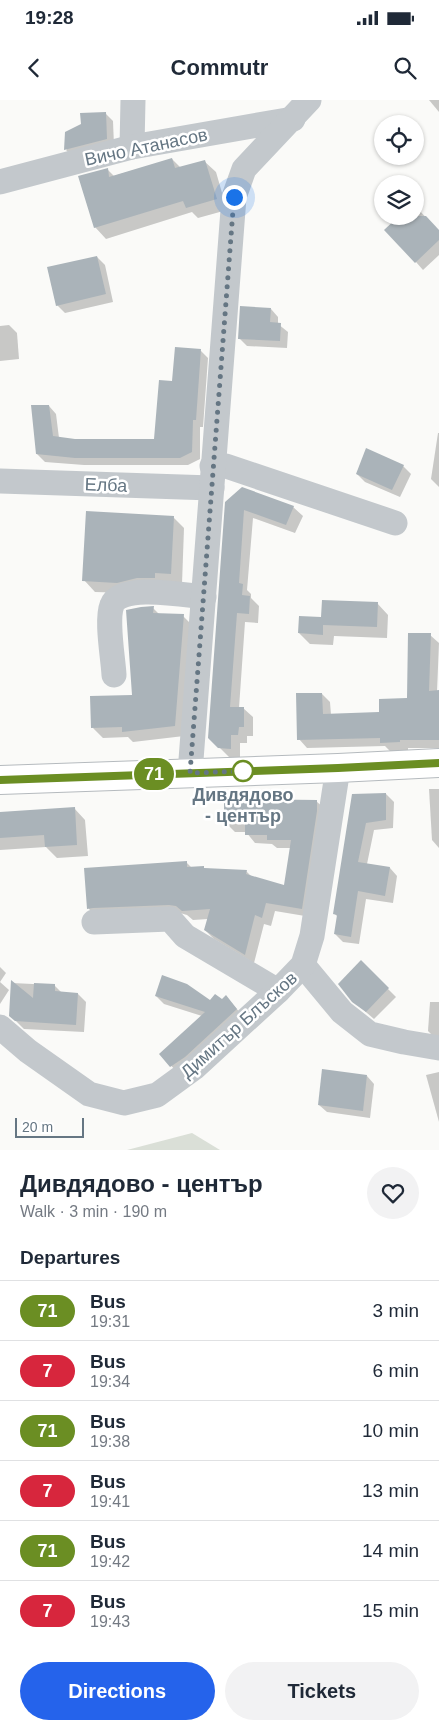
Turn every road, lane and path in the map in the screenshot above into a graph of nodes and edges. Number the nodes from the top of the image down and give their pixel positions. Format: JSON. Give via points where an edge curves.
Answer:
{"nodes":[{"id":1,"x":133,"y":100,"type":"edge"},
{"id":2,"x":309,"y":100,"type":"edge"},
{"id":3,"x":292,"y":109,"type":"edge"},
{"id":4,"x":132,"y":147,"type":"junction"},
{"id":5,"x":0,"y":182,"type":"edge"},
{"id":6,"x":212,"y":477,"type":"junction"},
{"id":7,"x":0,"y":481,"type":"edge"},
{"id":8,"x":395,"y":523,"type":"dead end"},
{"id":9,"x":204,"y":597,"type":"junction"},
{"id":10,"x":114,"y":675,"type":"dead end"},
{"id":11,"x":439,"y":763,"type":"edge"},
{"id":12,"x":338,"y":768,"type":"junction"},
{"id":13,"x":190,"y":773,"type":"junction"},
{"id":14,"x":0,"y":780,"type":"edge"},
{"id":15,"x":94,"y":922,"type":"dead end"},
{"id":16,"x":304,"y":965,"type":"junction"},
{"id":17,"x":278,"y":991,"type":"junction"},
{"id":18,"x":0,"y":1027,"type":"edge"},
{"id":19,"x":439,"y":1048,"type":"edge"}],
"edges":[{"from":1,"to":4,"type":"street"},
{"from":2,"to":3,"type":"street"},
{"from":3,"to":4,"type":"street","name":"Вичо Атанасов"},
{"from":3,"to":6,"type":"street","via":[[244,169],[234,197]]},
{"from":4,"to":5,"type":"street","name":"Вичо Атанасов"},
{"from":6,"to":7,"type":"street","name":"Елба"},
{"from":6,"to":8,"type":"street","name":"Елба","via":[[226,466]]},
{"from":6,"to":9,"type":"street"},
{"from":9,"to":10,"type":"street","via":[[136,592],[121,595],[112,604],[110,619]]},
{"from":9,"to":13,"type":"street"},
{"from":11,"to":12,"type":"main road"},
{"from":12,"to":13,"type":"main road"},
{"from":12,"to":16,"type":"street","name":"Димитър Блъсков","via":[[312,936]]},
{"from":13,"to":14,"type":"main road"},
{"from":15,"to":17,"type":"street","via":[[170,919],[185,936]]},
{"from":16,"to":17,"type":"street","name":"Димитър Блъсков"},
{"from":16,"to":19,"type":"street","via":[[342,1012],[370,1034]]},
{"from":17,"to":18,"type":"street","name":"Димитър Блъсков","via":[[194,1068],[157,1095],[124,1103],[89,1094]]}]}
